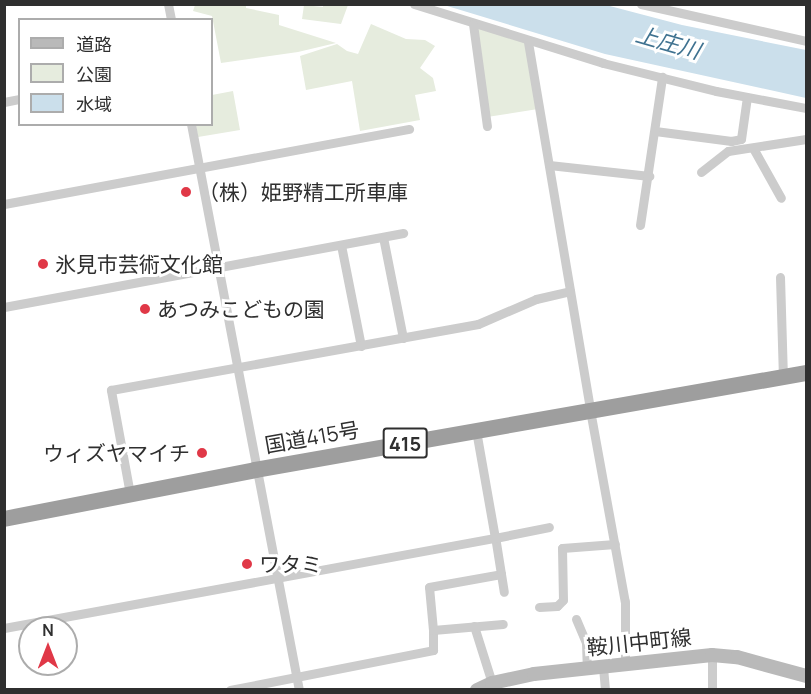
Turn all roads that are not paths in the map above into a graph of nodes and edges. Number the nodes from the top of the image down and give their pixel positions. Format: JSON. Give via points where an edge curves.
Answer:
{"nodes":[{"id":1,"x":414,"y":4,"type":"edge"},
{"id":2,"x":640,"y":4,"type":"edge"},
{"id":3,"x":472,"y":24,"type":"junction"},
{"id":4,"x":807,"y":41,"type":"edge"},
{"id":5,"x":528,"y":42,"type":"junction"},
{"id":6,"x":662,"y":77,"type":"junction"},
{"id":7,"x":747,"y":97,"type":"junction"},
{"id":8,"x":807,"y":108,"type":"edge"},
{"id":9,"x":191,"y":126,"type":"edge"},
{"id":10,"x":486,"y":126,"type":"dead end"},
{"id":11,"x":410,"y":129,"type":"dead end"},
{"id":12,"x":655,"y":130,"type":"junction"},
{"id":13,"x":807,"y":139,"type":"edge"},
{"id":14,"x":753,"y":147,"type":"junction"},
{"id":15,"x":549,"y":165,"type":"junction"},
{"id":16,"x":199,"y":167,"type":"junction"},
{"id":17,"x":701,"y":172,"type":"dead end"},
{"id":18,"x":649,"y":176,"type":"junction"},
{"id":19,"x":781,"y":198,"type":"dead end"},
{"id":20,"x":4,"y":204,"type":"edge"},
{"id":21,"x":640,"y":225,"type":"dead end"},
{"id":22,"x":403,"y":233,"type":"dead end"},
{"id":23,"x":383,"y":237,"type":"junction"},
{"id":24,"x":342,"y":245,"type":"junction"},
{"id":25,"x":218,"y":268,"type":"junction"},
{"id":26,"x":780,"y":277,"type":"dead end"},
{"id":27,"x":570,"y":291,"type":"junction"},
{"id":28,"x":4,"y":308,"type":"edge"},
{"id":29,"x":404,"y":338,"type":"junction"},
{"id":30,"x":362,"y":345,"type":"junction"},
{"id":31,"x":237,"y":368,"type":"junction"},
{"id":32,"x":807,"y":373,"type":"edge"},
{"id":33,"x":783,"y":377,"type":"junction"},
{"id":34,"x":590,"y":410,"type":"junction"},
{"id":35,"x":476,"y":430,"type":"junction"},
{"id":36,"x":255,"y":470,"type":"junction"},
{"id":37,"x":130,"y":494,"type":"junction"},
{"id":38,"x":4,"y":519,"type":"edge"},
{"id":39,"x":549,"y":527,"type":"dead end"},
{"id":40,"x":495,"y":538,"type":"junction"},
{"id":41,"x":615,"y":544,"type":"junction"},
{"id":42,"x":501,"y":574,"type":"junction"},
{"id":43,"x":278,"y":579,"type":"junction"},
{"id":44,"x":504,"y":592,"type":"dead end"},
{"id":45,"x":539,"y":608,"type":"dead end"},
{"id":46,"x":576,"y":620,"type":"dead end"},
{"id":47,"x":502,"y":624,"type":"dead end"},
{"id":48,"x":474,"y":626,"type":"junction"},
{"id":49,"x":4,"y":628,"type":"edge"},
{"id":50,"x":433,"y":630,"type":"junction"},
{"id":51,"x":712,"y":656,"type":"junction"},
{"id":52,"x":625,"y":665,"type":"junction"},
{"id":53,"x":603,"y":667,"type":"junction"},
{"id":54,"x":587,"y":669,"type":"junction"},
{"id":55,"x":807,"y":676,"type":"edge"},
{"id":56,"x":296,"y":677,"type":"junction"},
{"id":57,"x":492,"y":683,"type":"junction"},
{"id":58,"x":230,"y":690,"type":"edge"},
{"id":59,"x":300,"y":690,"type":"edge"},
{"id":60,"x":477,"y":690,"type":"edge"},
{"id":61,"x":605,"y":690,"type":"edge"},
{"id":62,"x":712,"y":690,"type":"edge"}],
"edges":[{"from":1,"to":3,"type":"street"},
{"from":2,"to":4,"type":"street"},
{"from":3,"to":5,"type":"street"},
{"from":3,"to":10,"type":"street"},
{"from":5,"to":6,"type":"street"},
{"from":5,"to":15,"type":"street"},
{"from":6,"to":7,"type":"street"},
{"from":6,"to":12,"type":"street"},
{"from":7,"to":8,"type":"street"},
{"from":7,"to":12,"type":"street","via":[[741,139],[731,141]]},
{"from":9,"to":16,"type":"street"},
{"from":11,"to":16,"type":"street"},
{"from":12,"to":18,"type":"street"},
{"from":13,"to":14,"type":"street"},
{"from":14,"to":17,"type":"street","via":[[728,151]]},
{"from":14,"to":19,"type":"street"},
{"from":15,"to":18,"type":"street"},
{"from":15,"to":27,"type":"street"},
{"from":16,"to":20,"type":"street"},
{"from":16,"to":25,"type":"street"},
{"from":18,"to":21,"type":"street"},
{"from":22,"to":23,"type":"street"},
{"from":23,"to":24,"type":"street"},
{"from":23,"to":29,"type":"street"},
{"from":24,"to":25,"type":"street"},
{"from":24,"to":30,"type":"street"},
{"from":25,"to":28,"type":"street"},
{"from":25,"to":31,"type":"street"},
{"from":26,"to":33,"type":"street"},
{"from":27,"to":29,"type":"street","via":[[536,298],[478,324]]},
{"from":27,"to":34,"type":"street"},
{"from":29,"to":30,"type":"street"},
{"from":30,"to":31,"type":"street"},
{"from":31,"to":36,"type":"street"},
{"from":31,"to":37,"type":"street","via":[[111,390]]},
{"from":32,"to":33,"type":"highway","name":"国道415号","number":"415"},
{"from":33,"to":34,"type":"highway","name":"国道415号","number":"415"},
{"from":34,"to":35,"type":"highway","name":"国道415号","number":"415"},
{"from":34,"to":41,"type":"street"},
{"from":35,"to":36,"type":"highway","name":"国道415号","number":"415"},
{"from":35,"to":40,"type":"street"},
{"from":36,"to":37,"type":"highway","name":"国道415号","number":"415"},
{"from":36,"to":43,"type":"street"},
{"from":37,"to":38,"type":"highway","name":"国道415号","number":"415"},
{"from":39,"to":40,"type":"street"},
{"from":40,"to":42,"type":"street"},
{"from":40,"to":43,"type":"street"},
{"from":41,"to":45,"type":"street","via":[[562,548],[563,600],[557,606]]},
{"from":41,"to":52,"type":"street","via":[[625,602]]},
{"from":42,"to":44,"type":"street"},
{"from":42,"to":50,"type":"street","via":[[429,587]]},
{"from":43,"to":49,"type":"street"},
{"from":43,"to":56,"type":"street"},
{"from":46,"to":54,"type":"street","via":[[586,643]]},
{"from":47,"to":48,"type":"street"},
{"from":48,"to":50,"type":"street"},
{"from":48,"to":57,"type":"street"},
{"from":50,"to":56,"type":"street","via":[[433,650]]},
{"from":51,"to":52,"type":"main road","name":"鞍川中町線"},
{"from":51,"to":55,"type":"main road","name":"鞍川中町線","via":[[737,657]]},
{"from":51,"to":62,"type":"street"},
{"from":52,"to":53,"type":"main road","name":"鞍川中町線"},
{"from":53,"to":54,"type":"main road","name":"鞍川中町線"},
{"from":53,"to":61,"type":"street"},
{"from":54,"to":57,"type":"main road","name":"鞍川中町線"},
{"from":56,"to":58,"type":"street"},
{"from":56,"to":59,"type":"street"},
{"from":57,"to":60,"type":"main road","name":"鞍川中町線"}]}
